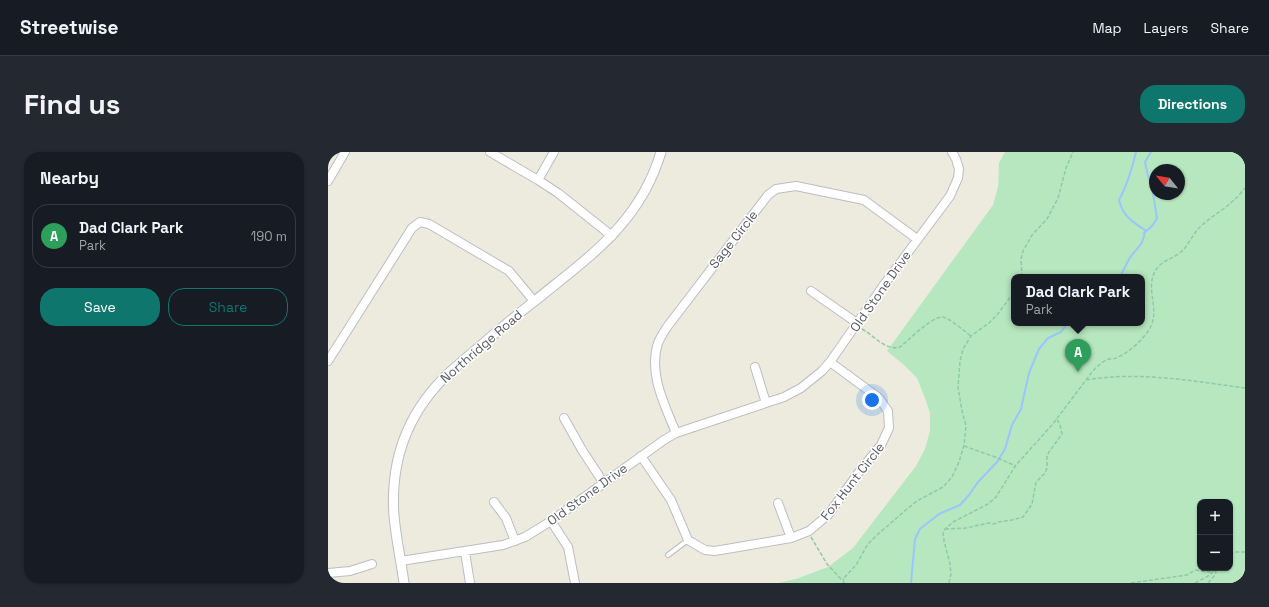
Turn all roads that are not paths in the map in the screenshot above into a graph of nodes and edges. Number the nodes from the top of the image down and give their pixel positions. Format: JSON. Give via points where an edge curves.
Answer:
{"nodes":[{"id":1,"x":345,"y":152,"type":"edge"},
{"id":2,"x":490,"y":152,"type":"edge"},
{"id":3,"x":554,"y":152,"type":"edge"},
{"id":4,"x":661,"y":152,"type":"edge"},
{"id":5,"x":952,"y":152,"type":"edge"},
{"id":6,"x":538,"y":180,"type":"junction"},
{"id":7,"x":328,"y":181,"type":"edge"},
{"id":8,"x":612,"y":236,"type":"junction"},
{"id":9,"x":917,"y":239,"type":"junction"},
{"id":10,"x":811,"y":291,"type":"dead end"},
{"id":11,"x":534,"y":301,"type":"junction"},
{"id":12,"x":856,"y":324,"type":"junction"},
{"id":13,"x":328,"y":361,"type":"edge"},
{"id":14,"x":830,"y":362,"type":"junction"},
{"id":15,"x":755,"y":367,"type":"dead end"},
{"id":16,"x":766,"y":403,"type":"junction"},
{"id":17,"x":564,"y":418,"type":"dead end"},
{"id":18,"x":676,"y":433,"type":"junction"},
{"id":19,"x":641,"y":456,"type":"junction"},
{"id":20,"x":604,"y":482,"type":"junction"},
{"id":21,"x":494,"y":502,"type":"dead end"},
{"id":22,"x":778,"y":503,"type":"dead end"},
{"id":23,"x":551,"y":521,"type":"junction"},
{"id":24,"x":790,"y":538,"type":"junction"},
{"id":25,"x":688,"y":540,"type":"junction"},
{"id":26,"x":515,"y":541,"type":"junction"},
{"id":27,"x":465,"y":552,"type":"junction"},
{"id":28,"x":668,"y":555,"type":"dead end"},
{"id":29,"x":401,"y":561,"type":"junction"},
{"id":30,"x":372,"y":564,"type":"dead end"},
{"id":31,"x":328,"y":573,"type":"edge"},
{"id":32,"x":404,"y":583,"type":"edge"},
{"id":33,"x":470,"y":583,"type":"edge"},
{"id":34,"x":575,"y":583,"type":"edge"}],
"edges":[{"from":1,"to":7,"type":"street"},
{"from":2,"to":6,"type":"street"},
{"from":3,"to":6,"type":"street"},
{"from":4,"to":8,"type":"street","name":"Northridge Road","via":[[637,205]]},
{"from":5,"to":9,"type":"street","name":"Old Stone Drive","via":[[958,169],[955,186]]},
{"from":6,"to":8,"type":"street"},
{"from":8,"to":11,"type":"street","name":"Northridge Road"},
{"from":9,"to":12,"type":"street","name":"Old Stone Drive"},
{"from":9,"to":18,"type":"street","name":"Sage Circle","via":[[864,200],[796,186],[776,189],[768,195],[667,327],[658,343],[655,369],[657,385]]},
{"from":10,"to":12,"type":"street"},
{"from":11,"to":13,"type":"street","via":[[509,271],[429,224],[420,222],[412,228]]},
{"from":11,"to":29,"type":"street","name":"Northridge Road","via":[[437,384],[409,426],[396,467],[394,494],[394,517]]},
{"from":12,"to":14,"type":"street","name":"Old Stone Drive"},
{"from":14,"to":16,"type":"street","name":"Old Stone Drive","via":[[801,388]]},
{"from":14,"to":24,"type":"street","name":"Fox Hunt Circle","via":[[879,398],[888,411],[889,428],[881,445],[828,515],[809,531]]},
{"from":15,"to":16,"type":"street"},
{"from":16,"to":18,"type":"street","name":"Old Stone Drive"},
{"from":17,"to":20,"type":"street"},
{"from":18,"to":19,"type":"street","name":"Old Stone Drive"},
{"from":19,"to":20,"type":"street","name":"Old Stone Drive"},
{"from":19,"to":25,"type":"street","via":[[671,500]]},
{"from":20,"to":23,"type":"street","name":"Old Stone Drive"},
{"from":21,"to":26,"type":"street","via":[[506,518]]},
{"from":22,"to":24,"type":"street"},
{"from":23,"to":26,"type":"street","name":"Old Stone Drive"},
{"from":23,"to":34,"type":"street","via":[[568,547]]},
{"from":24,"to":25,"type":"street","name":"Fox Hunt Circle","via":[[714,551],[705,550]]},
{"from":25,"to":28,"type":"lane"},
{"from":26,"to":27,"type":"street","name":"Old Stone Drive"},
{"from":27,"to":29,"type":"street","name":"Old Stone Drive"},
{"from":27,"to":33,"type":"street"},
{"from":29,"to":32,"type":"street","name":"Northridge Road"},
{"from":30,"to":31,"type":"street","via":[[350,571]]}]}
